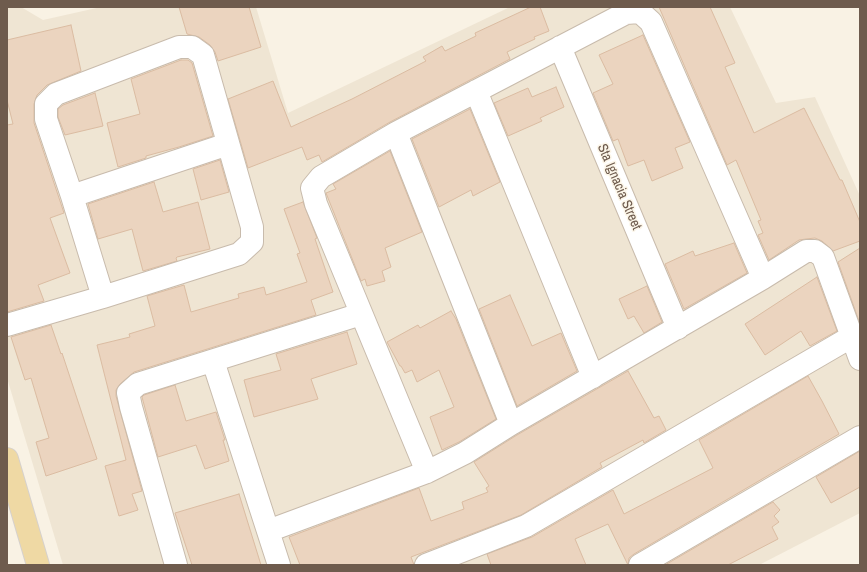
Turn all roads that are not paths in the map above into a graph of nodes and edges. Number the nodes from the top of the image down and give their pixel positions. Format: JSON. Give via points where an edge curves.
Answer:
{"nodes":[{"id":1,"x":560,"y":47,"type":"junction"},
{"id":2,"x":476,"y":91,"type":"junction"},
{"id":3,"x":396,"y":133,"type":"junction"},
{"id":4,"x":228,"y":144,"type":"junction"},
{"id":5,"x":72,"y":196,"type":"junction"},
{"id":6,"x":763,"y":278,"type":"junction"},
{"id":7,"x":103,"y":297,"type":"junction"},
{"id":8,"x":361,"y":314,"type":"junction"},
{"id":9,"x":7,"y":325,"type":"edge"},
{"id":10,"x":678,"y":328,"type":"junction"},
{"id":11,"x":851,"y":337,"type":"junction"},
{"id":12,"x":860,"y":359,"type":"edge"},
{"id":13,"x":212,"y":361,"type":"junction"},
{"id":14,"x":593,"y":377,"type":"junction"},
{"id":15,"x":512,"y":424,"type":"junction"},
{"id":16,"x":860,"y":436,"type":"edge"},
{"id":17,"x":7,"y":459,"type":"edge"},
{"id":18,"x":427,"y":472,"type":"junction"},
{"id":19,"x":268,"y":531,"type":"junction"},
{"id":20,"x":38,"y":565,"type":"edge"},
{"id":21,"x":176,"y":565,"type":"edge"},
{"id":22,"x":279,"y":565,"type":"edge"},
{"id":23,"x":426,"y":565,"type":"edge"},
{"id":24,"x":640,"y":565,"type":"edge"}],
"edges":[{"from":1,"to":2,"type":"street"},
{"from":1,"to":6,"type":"street","via":[[626,13],[640,12],[651,22]]},
{"from":1,"to":10,"type":"street","name":"Sta Ignacia Street"},
{"from":2,"to":3,"type":"street"},
{"from":2,"to":14,"type":"street"},
{"from":3,"to":8,"type":"street","via":[[321,177],[312,188],[316,204]]},
{"from":3,"to":15,"type":"street"},
{"from":4,"to":5,"type":"street"},
{"from":4,"to":5,"type":"street","via":[[203,55],[192,47],[179,47],[56,94],[46,104],[46,119]]},
{"from":4,"to":7,"type":"street","via":[[252,227],[252,242],[239,254]]},
{"from":5,"to":7,"type":"street"},
{"from":6,"to":10,"type":"street"},
{"from":6,"to":11,"type":"street","via":[[806,251],[815,251],[822,257]]},
{"from":7,"to":9,"type":"street"},
{"from":8,"to":13,"type":"street"},
{"from":8,"to":18,"type":"street"},
{"from":10,"to":14,"type":"street"},
{"from":11,"to":12,"type":"street"},
{"from":11,"to":23,"type":"street","via":[[526,526]]},
{"from":13,"to":19,"type":"street"},
{"from":13,"to":21,"type":"street","via":[[138,384],[128,393]]},
{"from":14,"to":15,"type":"street"},
{"from":15,"to":18,"type":"street","via":[[465,453]]},
{"from":16,"to":24,"type":"street"},
{"from":17,"to":20,"type":"main road"},
{"from":18,"to":19,"type":"street"},
{"from":19,"to":22,"type":"street"}]}
